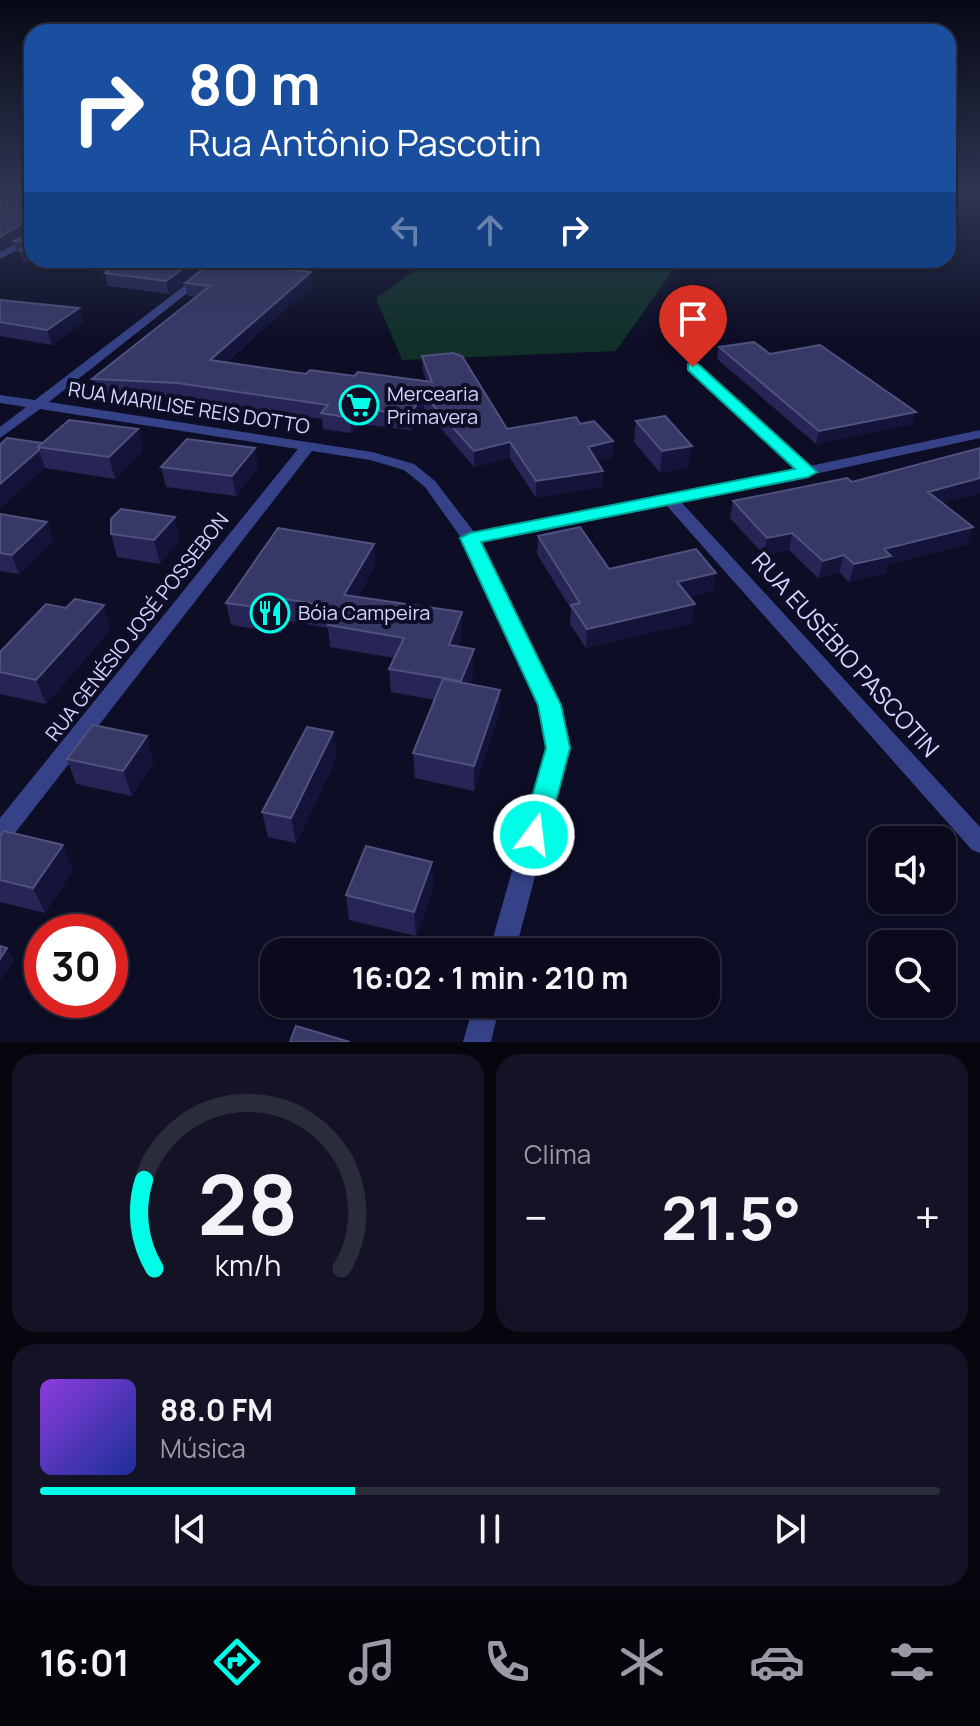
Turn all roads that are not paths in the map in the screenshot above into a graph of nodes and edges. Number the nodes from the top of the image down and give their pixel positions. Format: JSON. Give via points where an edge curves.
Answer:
{"nodes":[{"id":1,"x":24,"y":242,"type":"edge"},
{"id":2,"x":0,"y":256,"type":"edge"},
{"id":3,"x":214,"y":268,"type":"edge"},
{"id":4,"x":693,"y":367,"type":"dead end"},
{"id":5,"x":0,"y":399,"type":"edge"},
{"id":6,"x":37,"y":406,"type":"junction"},
{"id":7,"x":0,"y":434,"type":"edge"},
{"id":8,"x":980,"y":434,"type":"edge"},
{"id":9,"x":958,"y":440,"type":"junction"},
{"id":10,"x":308,"y":446,"type":"junction"},
{"id":11,"x":980,"y":456,"type":"edge"},
{"id":12,"x":808,"y":472,"type":"junction"},
{"id":13,"x":671,"y":501,"type":"junction"},
{"id":14,"x":470,"y":538,"type":"junction"},
{"id":15,"x":0,"y":835,"type":"edge"},
{"id":16,"x":980,"y":843,"type":"edge"},
{"id":17,"x":506,"y":938,"type":"edge"},
{"id":18,"x":483,"y":1018,"type":"edge"},
{"id":19,"x":477,"y":1042,"type":"edge"}],
"edges":[{"from":1,"to":2,"type":"street"},
{"from":3,"to":6,"type":"street"},
{"from":4,"to":12,"type":"street"},
{"from":5,"to":6,"type":"street","name":"RUA MARILISE REIS DOTTO"},
{"from":6,"to":7,"type":"street"},
{"from":6,"to":10,"type":"street","name":"RUA MARILISE REIS DOTTO"},
{"from":8,"to":9,"type":"street"},
{"from":9,"to":11,"type":"street"},
{"from":9,"to":12,"type":"street"},
{"from":10,"to":14,"type":"street","name":"RUA MARILISE REIS DOTTO","via":[[409,467],[430,484]]},
{"from":10,"to":15,"type":"street","name":"RUA GENÉSIO JOSÉ POSSEBON"},
{"from":12,"to":13,"type":"street"},
{"from":13,"to":14,"type":"street"},
{"from":13,"to":16,"type":"street","name":"RUA EUSÉBIO PASCOTIN"},
{"from":14,"to":17,"type":"street","name":"RUA MARILISE REIS DOTTO","via":[[549,705],[558,748]]},
{"from":18,"to":19,"type":"street"}]}
